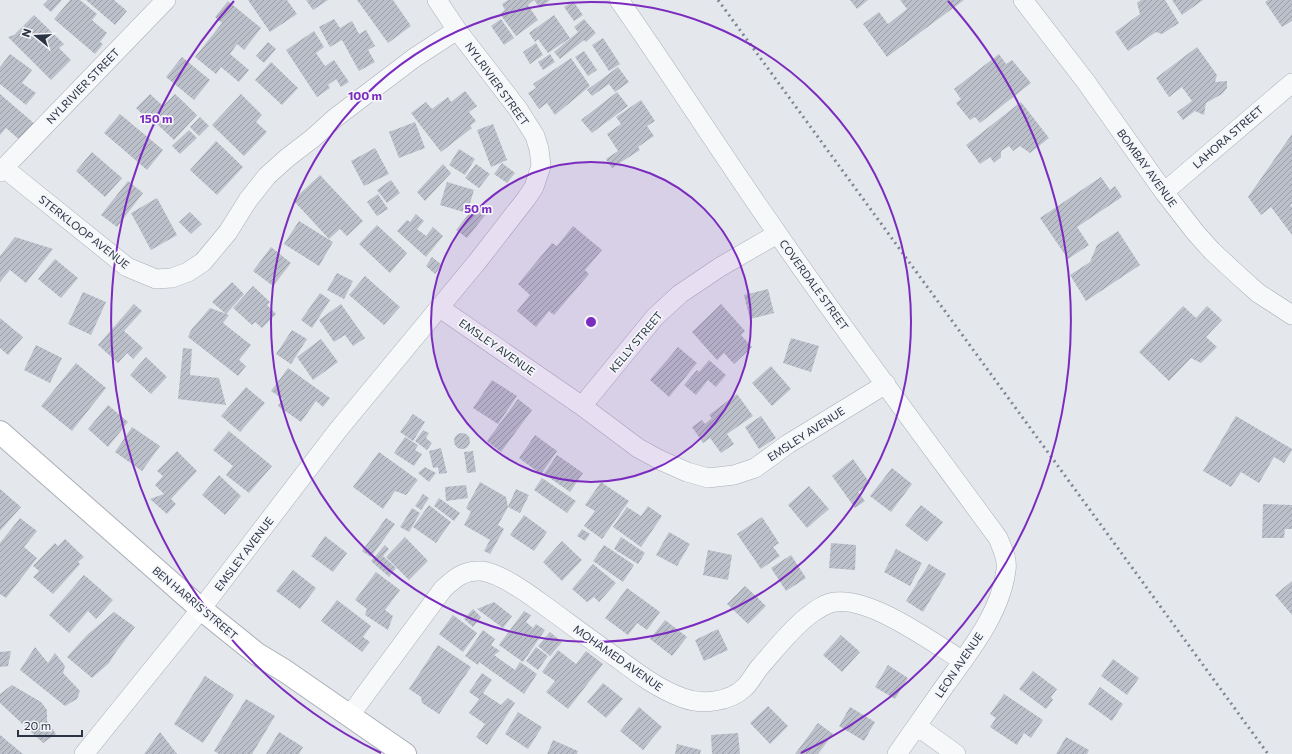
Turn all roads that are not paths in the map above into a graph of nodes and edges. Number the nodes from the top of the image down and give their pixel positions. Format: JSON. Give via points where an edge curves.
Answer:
{"nodes":[{"id":1,"x":166,"y":0,"type":"edge"},
{"id":2,"x":437,"y":0,"type":"edge"},
{"id":3,"x":619,"y":0,"type":"edge"},
{"id":4,"x":1030,"y":2,"type":"edge"},
{"id":5,"x":458,"y":30,"type":"junction"},
{"id":6,"x":1292,"y":83,"type":"edge"},
{"id":7,"x":2,"y":170,"type":"edge"},
{"id":8,"x":1164,"y":192,"type":"junction"},
{"id":9,"x":777,"y":234,"type":"junction"},
{"id":10,"x":440,"y":308,"type":"junction"},
{"id":11,"x":1292,"y":315,"type":"edge"},
{"id":12,"x":886,"y":384,"type":"junction"},
{"id":13,"x":582,"y":406,"type":"junction"},
{"id":14,"x":0,"y":432,"type":"edge"},
{"id":15,"x":1007,"y":569,"type":"joint"},
{"id":16,"x":202,"y":609,"type":"junction"},
{"id":17,"x":963,"y":661,"type":"junction"},
{"id":18,"x":350,"y":715,"type":"junction"},
{"id":19,"x":917,"y":726,"type":"junction"},
{"id":20,"x":84,"y":754,"type":"edge"},
{"id":21,"x":405,"y":754,"type":"edge"},
{"id":22,"x":897,"y":754,"type":"edge"},
{"id":23,"x":956,"y":754,"type":"edge"}],
"edges":[{"from":1,"to":7,"type":"street","name":"NYLRIVIER STREET"},
{"from":2,"to":5,"type":"street","name":"NYLRIVIER STREET"},
{"from":3,"to":9,"type":"street","name":"COVERDALE STREET"},
{"from":4,"to":8,"type":"street","name":"BOMBAY AVENUE"},
{"from":5,"to":7,"type":"street","name":"STERKLOOP AVENUE","via":[[414,58],[334,118],[287,158],[267,176],[228,232],[203,262],[188,272],[172,278],[156,279],[127,267]]},
{"from":5,"to":10,"type":"street","name":"NYLRIVIER STREET","via":[[521,114],[539,149],[541,166],[534,187],[526,199]]},
{"from":6,"to":8,"type":"street","name":"LAHORA STREET"},
{"from":8,"to":11,"type":"street","name":"BOMBAY AVENUE","via":[[1212,251],[1258,293]]},
{"from":9,"to":12,"type":"street","name":"COVERDALE STREET"},
{"from":9,"to":13,"type":"street","name":"KELLY STREET","via":[[680,294],[655,317]]},
{"from":10,"to":13,"type":"street","name":"EMSLEY AVENUE"},
{"from":10,"to":16,"type":"street","name":"EMSLEY AVENUE","via":[[338,430]]},
{"from":12,"to":13,"type":"street","name":"EMSLEY AVENUE","via":[[788,444],[755,468],[734,475],[708,478],[687,472],[638,448]]},
{"from":12,"to":15,"type":"street","name":"COVERDALE STREET","via":[[998,538],[1006,557]]},
{"from":14,"to":16,"type":"street","name":"BEN HARRIS STREET"},
{"from":15,"to":17,"type":"street","name":"LEON AVENUE","via":[[995,607]]},
{"from":16,"to":18,"type":"street","name":"BEN HARRIS STREET","via":[[257,654]]},
{"from":16,"to":20,"type":"street","name":"EMSLEY AVENUE"},
{"from":17,"to":18,"type":"street","name":"MOHAMED AVENUE","via":[[873,609],[853,603],[835,602],[819,608],[792,629],[745,688],[727,698],[708,702],[694,701],[654,684],[519,587],[482,571],[469,572],[458,575],[443,589]]},
{"from":17,"to":19,"type":"street","name":"LEON AVENUE"},
{"from":18,"to":21,"type":"street","name":"BEN HARRIS STREET"},
{"from":19,"to":22,"type":"street","name":"LEON AVENUE"},
{"from":19,"to":23,"type":"street"}]}
